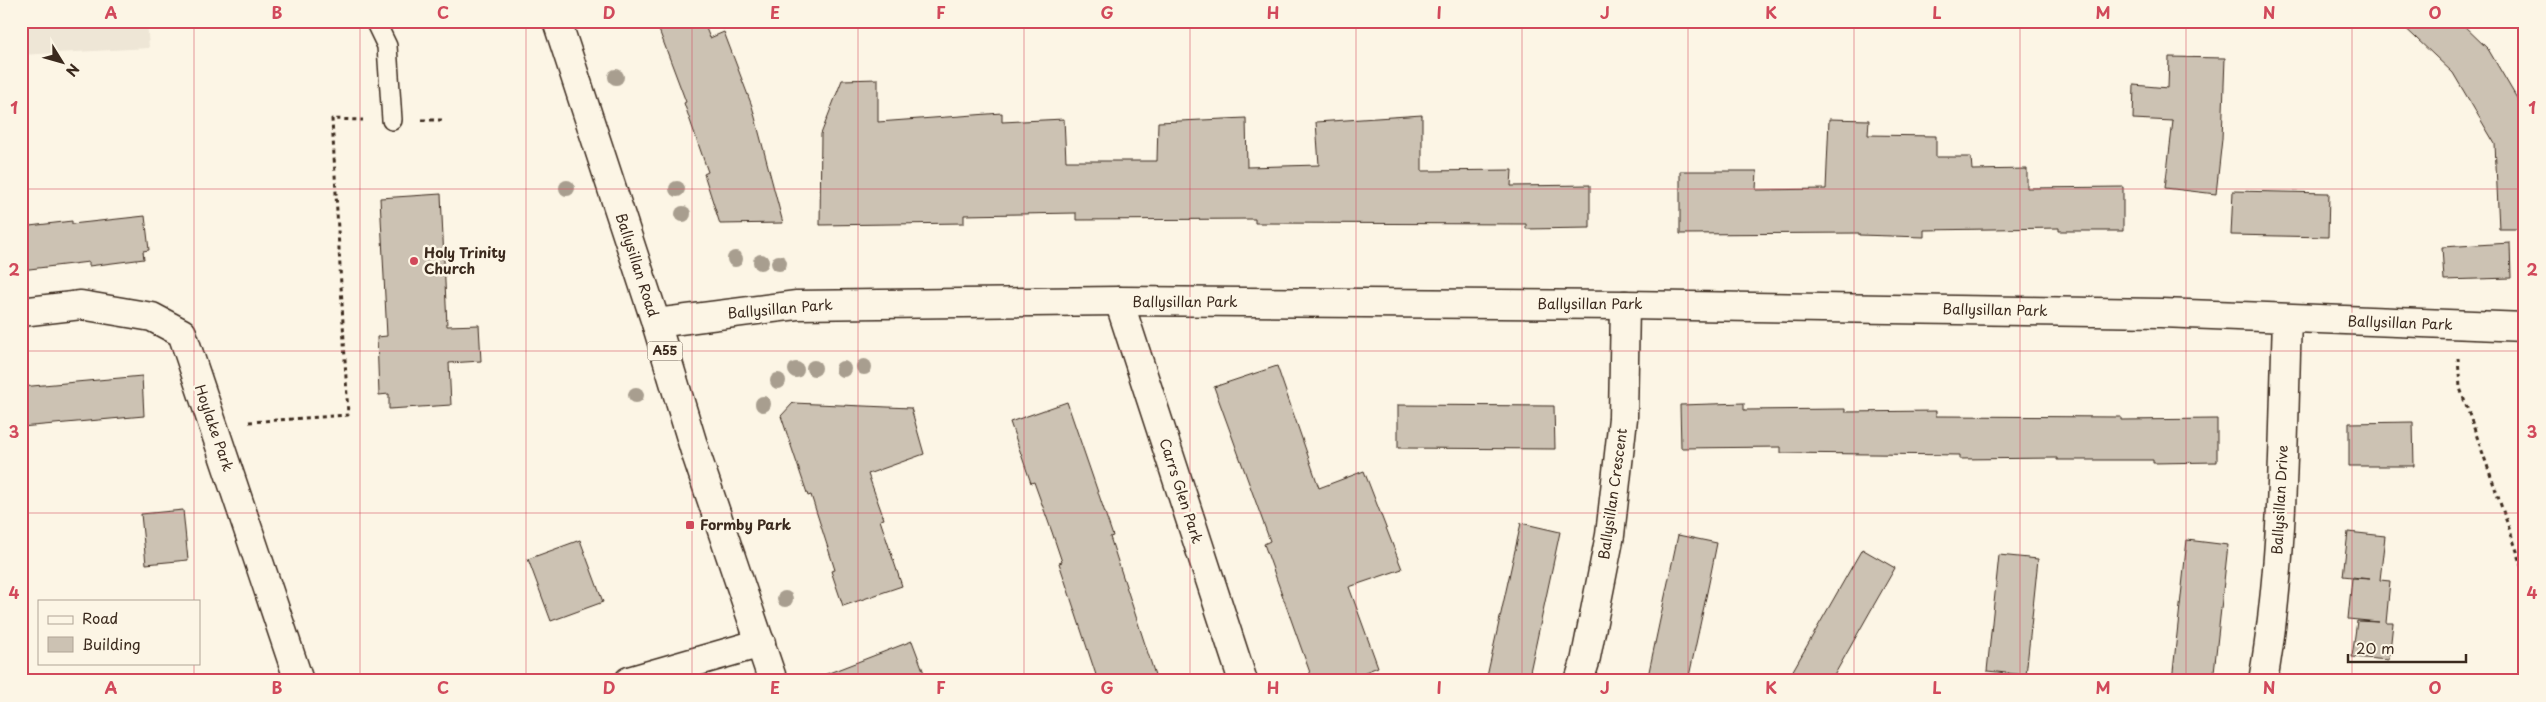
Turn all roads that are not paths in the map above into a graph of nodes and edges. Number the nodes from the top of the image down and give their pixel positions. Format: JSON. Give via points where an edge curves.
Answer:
{"nodes":[{"id":1,"x":375,"y":21,"type":"edge"},
{"id":2,"x":557,"y":21,"type":"edge"},
{"id":3,"x":392,"y":120,"type":"road end"},
{"id":4,"x":1119,"y":301,"type":"junction"},
{"id":5,"x":1625,"y":305,"type":"junction"},
{"id":6,"x":21,"y":312,"type":"edge"},
{"id":7,"x":2287,"y":319,"type":"junction"},
{"id":8,"x":656,"y":323,"type":"junction"},
{"id":9,"x":2525,"y":327,"type":"edge"},
{"id":10,"x":760,"y":643,"type":"junction"},
{"id":11,"x":299,"y":681,"type":"edge"},
{"id":12,"x":630,"y":681,"type":"edge"},
{"id":13,"x":773,"y":681,"type":"edge"},
{"id":14,"x":1243,"y":681,"type":"edge"},
{"id":15,"x":1579,"y":681,"type":"edge"},
{"id":16,"x":2263,"y":681,"type":"edge"}],
"edges":[{"from":1,"to":3,"type":"lane","via":[[387,46]]},
{"from":2,"to":8,"type":"main road","name":"Ballysillan Road","number":"A55"},
{"from":4,"to":5,"type":"main road","name":"Ballysillan Park"},
{"from":4,"to":8,"type":"main road","name":"Ballysillan Park","via":[[797,305]]},
{"from":4,"to":14,"type":"main road","name":"Carrs Glen Park"},
{"from":5,"to":7,"type":"main road","name":"Ballysillan Park","via":[[2151,312]]},
{"from":5,"to":15,"type":"main road","name":"Ballysillan Crescent","via":[[1623,418],[1610,535]]},
{"from":6,"to":11,"type":"main road","name":"Hoylake Park","via":[[82,305],[152,317],[182,333]]},
{"from":7,"to":9,"type":"main road","name":"Ballysillan Park"},
{"from":7,"to":16,"type":"main road","name":"Ballysillan Drive","via":[[2272,627]]},
{"from":8,"to":10,"type":"main road","name":"Ballysillan Road","number":"A55"},
{"from":10,"to":12,"type":"main road"},
{"from":10,"to":13,"type":"main road","name":"Ballysillan Road","number":"A55"}]}
